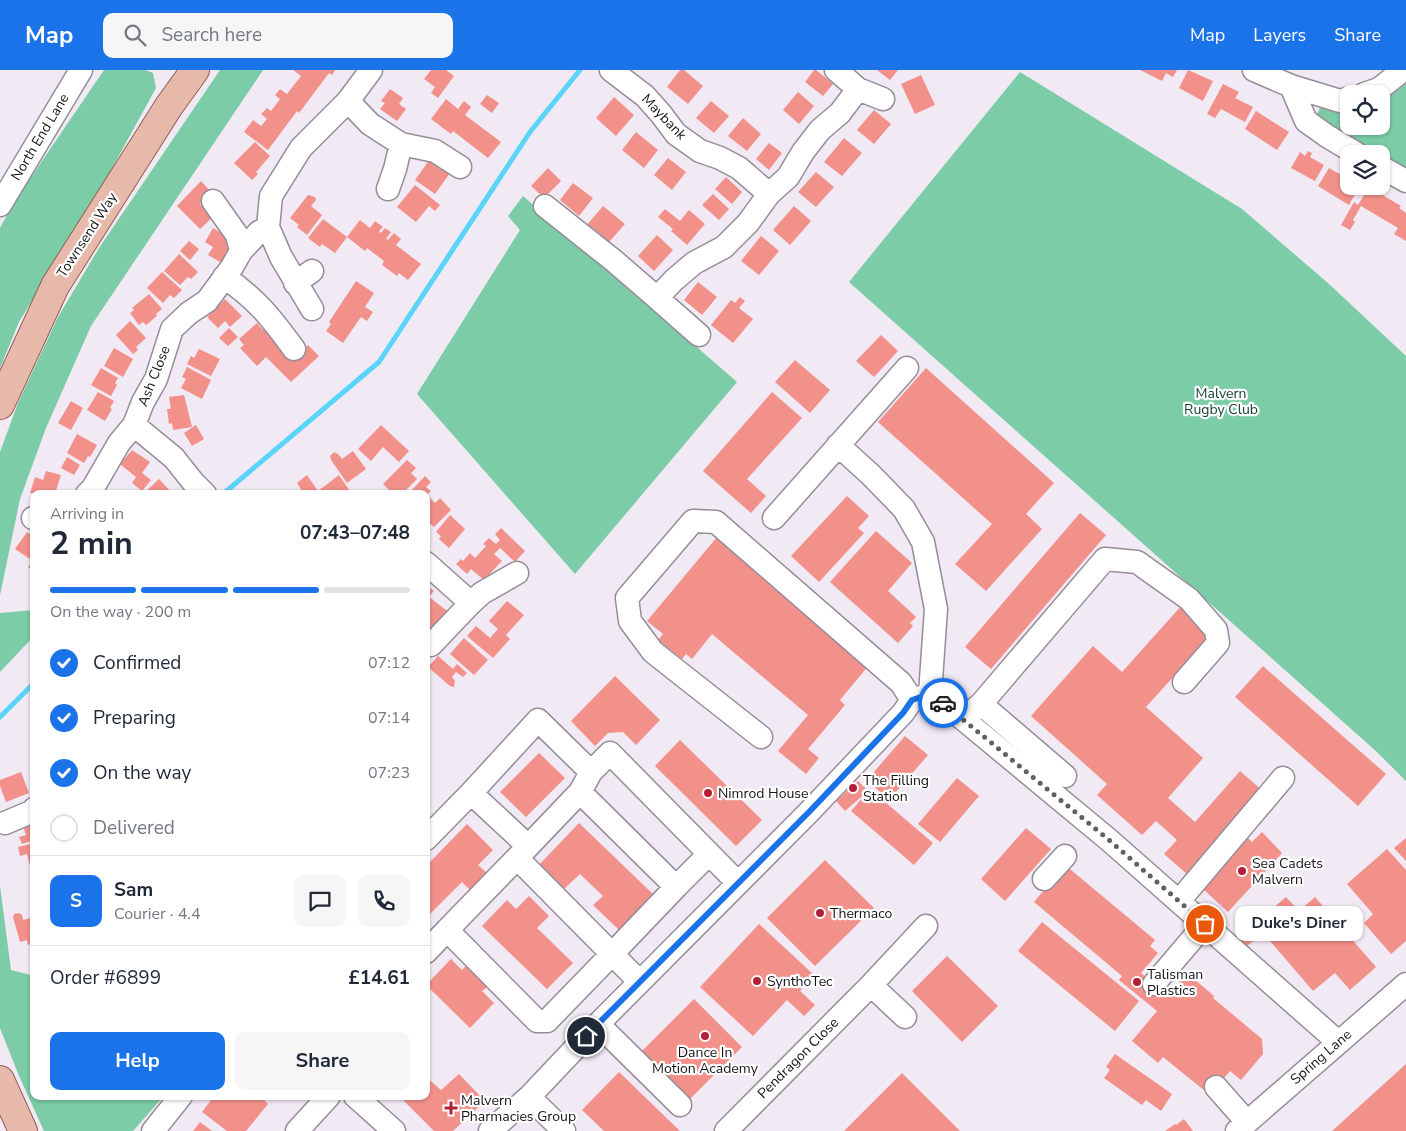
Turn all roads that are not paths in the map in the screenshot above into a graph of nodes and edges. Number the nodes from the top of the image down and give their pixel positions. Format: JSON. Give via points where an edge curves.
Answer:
{"nodes":[{"id":1,"x":81,"y":70,"type":"edge"},
{"id":2,"x":371,"y":70,"type":"edge"},
{"id":3,"x":611,"y":70,"type":"edge"},
{"id":4,"x":836,"y":70,"type":"edge"},
{"id":5,"x":1254,"y":70,"type":"edge"},
{"id":6,"x":1403,"y":70,"type":"edge"},
{"id":7,"x":189,"y":72,"type":"edge"},
{"id":8,"x":1384,"y":85,"type":"edge"},
{"id":9,"x":1291,"y":86,"type":"junction"},
{"id":10,"x":858,"y":89,"type":"junction"},
{"id":11,"x":883,"y":99,"type":"dead end"},
{"id":12,"x":348,"y":100,"type":"junction"},
{"id":13,"x":1340,"y":101,"type":"edge"},
{"id":14,"x":402,"y":144,"type":"junction"},
{"id":15,"x":1342,"y":145,"type":"edge"},
{"id":16,"x":460,"y":167,"type":"dead end"},
{"id":17,"x":1390,"y":172,"type":"edge"},
{"id":18,"x":392,"y":179,"type":"dead end"},
{"id":19,"x":1406,"y":181,"type":"edge"},
{"id":20,"x":769,"y":194,"type":"junction"},
{"id":21,"x":213,"y":201,"type":"dead end"},
{"id":22,"x":0,"y":205,"type":"edge"},
{"id":23,"x":545,"y":206,"type":"dead end"},
{"id":24,"x":268,"y":227,"type":"junction"},
{"id":25,"x":232,"y":265,"type":"junction"},
{"id":26,"x":657,"y":298,"type":"junction"},
{"id":27,"x":312,"y":309,"type":"dead end"},
{"id":28,"x":699,"y":335,"type":"dead end"},
{"id":29,"x":294,"y":349,"type":"dead end"},
{"id":30,"x":907,"y":368,"type":"dead end"},
{"id":31,"x":0,"y":405,"type":"edge"},
{"id":32,"x":134,"y":425,"type":"junction"},
{"id":33,"x":838,"y":445,"type":"junction"},
{"id":34,"x":91,"y":490,"type":"edge"},
{"id":35,"x":201,"y":490,"type":"edge"},
{"id":36,"x":774,"y":518,"type":"dead end"},
{"id":37,"x":430,"y":567,"type":"edge"},
{"id":38,"x":517,"y":573,"type":"dead end"},
{"id":39,"x":471,"y":603,"type":"junction"},
{"id":40,"x":431,"y":645,"type":"dead end"},
{"id":41,"x":1184,"y":682,"type":"dead end"},
{"id":42,"x":921,"y":697,"type":"junction"},
{"id":43,"x":980,"y":704,"type":"junction"},
{"id":44,"x":964,"y":719,"type":"junction"},
{"id":45,"x":761,"y":736,"type":"dead end"},
{"id":46,"x":591,"y":772,"type":"junction"},
{"id":47,"x":1065,"y":776,"type":"dead end"},
{"id":48,"x":1283,"y":778,"type":"dead end"},
{"id":49,"x":580,"y":792,"type":"junction"},
{"id":50,"x":471,"y":793,"type":"junction"},
{"id":51,"x":30,"y":812,"type":"edge"},
{"id":52,"x":5,"y":823,"type":"dead end"},
{"id":53,"x":430,"y":836,"type":"edge"},
{"id":54,"x":522,"y":852,"type":"junction"},
{"id":55,"x":708,"y":854,"type":"junction"},
{"id":56,"x":1065,"y":856,"type":"dead end"},
{"id":57,"x":1044,"y":879,"type":"dead end"},
{"id":58,"x":738,"y":884,"type":"junction"},
{"id":59,"x":676,"y":887,"type":"junction"},
{"id":60,"x":1179,"y":902,"type":"junction"},
{"id":61,"x":1205,"y":924,"type":"junction"},
{"id":62,"x":926,"y":926,"type":"dead end"},
{"id":63,"x":447,"y":930,"type":"junction"},
{"id":64,"x":430,"y":948,"type":"edge"},
{"id":65,"x":612,"y":954,"type":"junction"},
{"id":66,"x":640,"y":982,"type":"junction"},
{"id":67,"x":1154,"y":984,"type":"dead end"},
{"id":68,"x":1406,"y":984,"type":"edge"},
{"id":69,"x":871,"y":986,"type":"junction"},
{"id":70,"x":905,"y":1017,"type":"dead end"},
{"id":71,"x":598,"y":1024,"type":"junction"},
{"id":72,"x":1338,"y":1042,"type":"junction"},
{"id":73,"x":0,"y":1080,"type":"edge"},
{"id":74,"x":1216,"y":1087,"type":"dead end"},
{"id":75,"x":529,"y":1097,"type":"junction"},
{"id":76,"x":178,"y":1100,"type":"edge"},
{"id":77,"x":325,"y":1100,"type":"edge"},
{"id":78,"x":359,"y":1100,"type":"edge"},
{"id":79,"x":680,"y":1105,"type":"dead end"},
{"id":80,"x":1242,"y":1126,"type":"edge"},
{"id":81,"x":23,"y":1131,"type":"edge"},
{"id":82,"x":153,"y":1131,"type":"edge"},
{"id":83,"x":297,"y":1131,"type":"edge"},
{"id":84,"x":394,"y":1131,"type":"edge"},
{"id":85,"x":490,"y":1131,"type":"edge"},
{"id":86,"x":564,"y":1131,"type":"edge"},
{"id":87,"x":726,"y":1131,"type":"edge"}],
"edges":[{"from":1,"to":22,"type":"street","name":"North End Lane"},
{"from":2,"to":12,"type":"street"},
{"from":3,"to":20,"type":"street","name":"Maybank","via":[[645,96],[676,134],[700,150],[739,168]]},
{"from":4,"to":10,"type":"street"},
{"from":5,"to":9,"type":"street"},
{"from":6,"to":8,"type":"street"},
{"from":7,"to":31,"type":"main road","name":"Townsend Way","via":[[54,286]]},
{"from":9,"to":13,"type":"street"},
{"from":9,"to":15,"type":"street","via":[[1306,120]]},
{"from":10,"to":11,"type":"street"},
{"from":10,"to":20,"type":"street","via":[[840,113],[820,130],[788,177]]},
{"from":12,"to":14,"type":"street","via":[[370,124]]},
{"from":12,"to":24,"type":"street","via":[[301,148],[285,171],[271,196]]},
{"from":14,"to":16,"type":"street","via":[[436,151]]},
{"from":14,"to":18,"type":"street"},
{"from":17,"to":19,"type":"street"},
{"from":20,"to":26,"type":"street","via":[[724,248],[694,263]]},
{"from":21,"to":25,"type":"street","via":[[237,235]]},
{"from":23,"to":26,"type":"street"},
{"from":24,"to":25,"type":"street","name":"Ash Close","via":[[259,232]]},
{"from":24,"to":27,"type":"street","via":[[280,257],[304,277]]},
{"from":25,"to":29,"type":"street","via":[[244,290]]},
{"from":25,"to":32,"type":"street","name":"Ash Close","via":[[207,301],[172,329],[156,379]]},
{"from":26,"to":28,"type":"street"},
{"from":30,"to":33,"type":"street"},
{"from":32,"to":34,"type":"street","name":"Ash Close"},
{"from":32,"to":35,"type":"street","via":[[174,458]]},
{"from":33,"to":36,"type":"street"},
{"from":33,"to":42,"type":"street","via":[[904,510],[923,542],[936,609]]},
{"from":37,"to":39,"type":"street"},
{"from":38,"to":39,"type":"street"},
{"from":39,"to":40,"type":"street"},
{"from":41,"to":43,"type":"street","via":[[1218,643],[1216,630],[1189,599],[1137,562],[1104,559]]},
{"from":42,"to":44,"type":"street"},
{"from":42,"to":45,"type":"street","via":[[716,522],[693,522],[627,598],[630,621],[653,652]]},
{"from":42,"to":58,"type":"street"},
{"from":43,"to":44,"type":"street"},
{"from":43,"to":47,"type":"street"},
{"from":44,"to":60,"type":"street"},
{"from":46,"to":49,"type":"street"},
{"from":46,"to":50,"type":"street","via":[[538,720]]},
{"from":46,"to":55,"type":"street","via":[[610,753]]},
{"from":48,"to":60,"type":"street"},
{"from":49,"to":54,"type":"street"},
{"from":49,"to":59,"type":"street"},
{"from":50,"to":53,"type":"street"},
{"from":50,"to":54,"type":"street"},
{"from":51,"to":52,"type":"street"},
{"from":54,"to":63,"type":"street"},
{"from":54,"to":65,"type":"street"},
{"from":55,"to":58,"type":"street"},
{"from":55,"to":59,"type":"street"},
{"from":56,"to":57,"type":"street"},
{"from":58,"to":66,"type":"street"},
{"from":59,"to":65,"type":"street"},
{"from":60,"to":61,"type":"street"},
{"from":61,"to":67,"type":"street"},
{"from":61,"to":72,"type":"street"},
{"from":62,"to":69,"type":"street","name":"Pendragon Close"},
{"from":63,"to":64,"type":"street"},
{"from":63,"to":65,"type":"street","via":[[537,1021],[547,1021]]},
{"from":65,"to":66,"type":"street"},
{"from":66,"to":71,"type":"street"},
{"from":68,"to":72,"type":"street","name":"Spring Lane"},
{"from":69,"to":70,"type":"street"},
{"from":69,"to":87,"type":"street","name":"Pendragon Close"},
{"from":71,"to":75,"type":"street"},
{"from":71,"to":79,"type":"street"},
{"from":72,"to":80,"type":"street","name":"Spring Lane"},
{"from":73,"to":81,"type":"main road"},
{"from":74,"to":80,"type":"street"},
{"from":75,"to":85,"type":"street"},
{"from":75,"to":86,"type":"street"},
{"from":76,"to":82,"type":"street"},
{"from":77,"to":83,"type":"street"},
{"from":78,"to":84,"type":"street"}]}
